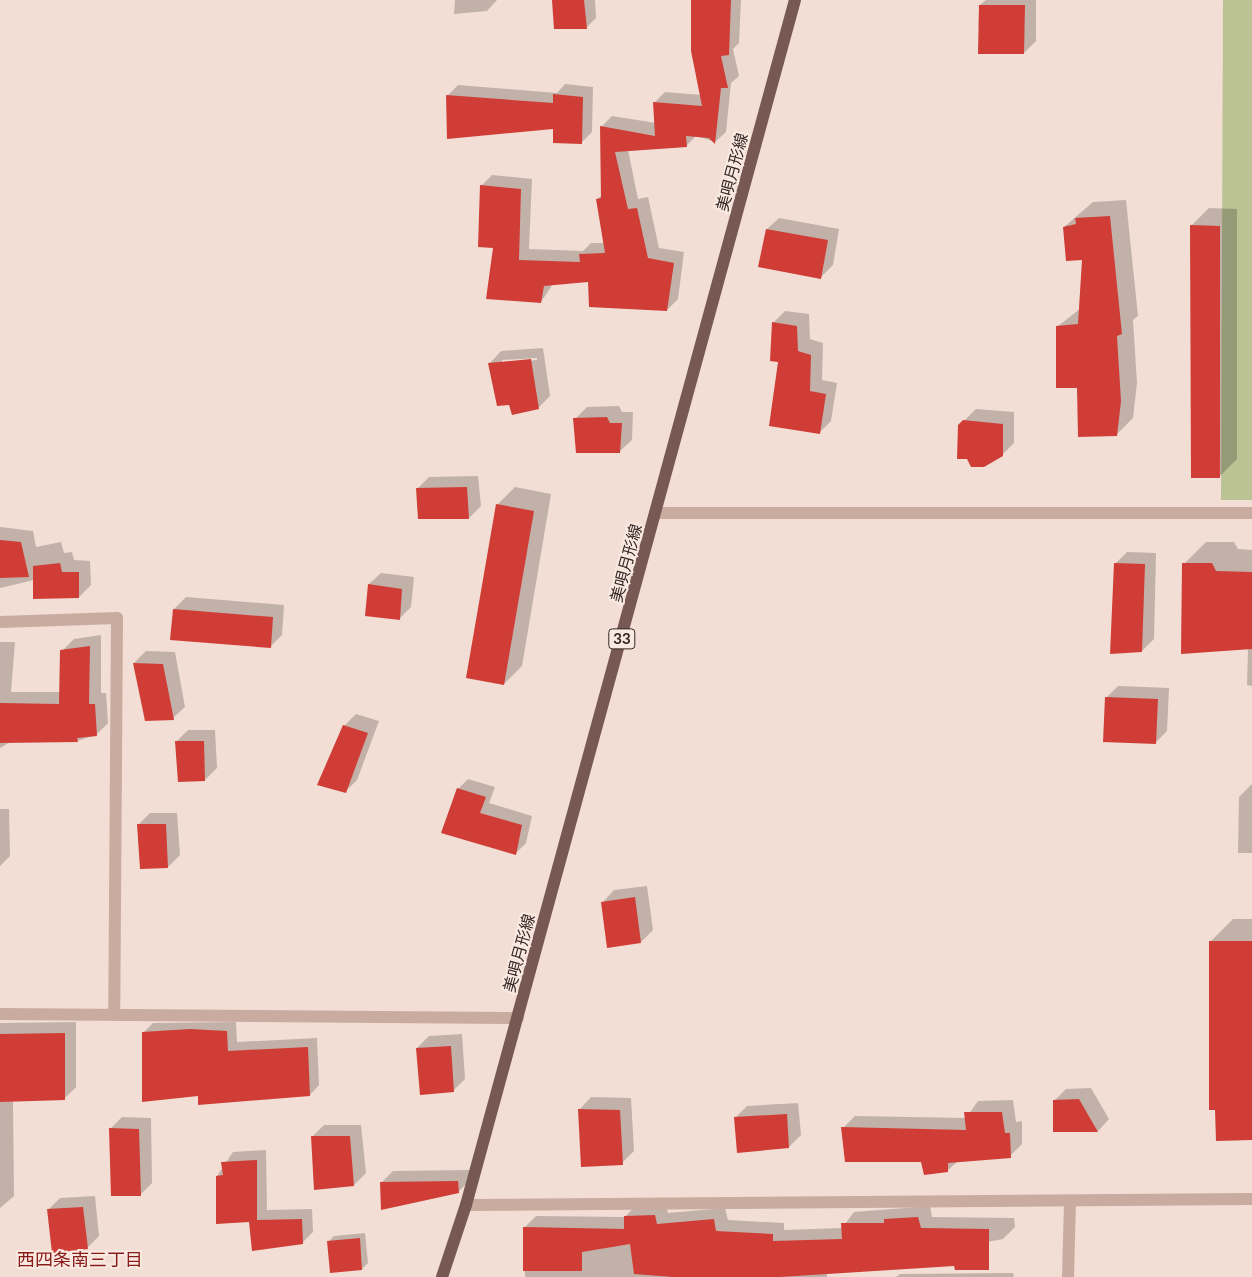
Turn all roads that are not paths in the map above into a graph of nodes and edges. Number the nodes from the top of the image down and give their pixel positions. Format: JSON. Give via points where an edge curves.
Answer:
{"nodes":[{"id":1,"x":795,"y":0,"type":"edge"},
{"id":2,"x":656,"y":513,"type":"junction"},
{"id":3,"x":1252,"y":513,"type":"edge"},
{"id":4,"x":0,"y":622,"type":"edge"},
{"id":5,"x":0,"y":1014,"type":"edge"},
{"id":6,"x":114,"y":1015,"type":"junction"},
{"id":7,"x":518,"y":1018,"type":"junction"},
{"id":8,"x":1252,"y":1199,"type":"edge"},
{"id":9,"x":1070,"y":1201,"type":"junction"},
{"id":10,"x":466,"y":1205,"type":"junction"},
{"id":11,"x":442,"y":1277,"type":"edge"},
{"id":12,"x":1068,"y":1277,"type":"edge"}],
"edges":[{"from":1,"to":2,"type":"main road","name":"美唄月形線","number":"33"},
{"from":2,"to":3,"type":"street"},
{"from":2,"to":7,"type":"main road","name":"美唄月形線","number":"33"},
{"from":4,"to":6,"type":"street","via":[[116,618]]},
{"from":5,"to":6,"type":"street"},
{"from":6,"to":7,"type":"street"},
{"from":7,"to":10,"type":"main road","name":"美唄月形線","number":"33"},
{"from":8,"to":9,"type":"street"},
{"from":9,"to":10,"type":"street"},
{"from":9,"to":12,"type":"street"},
{"from":10,"to":11,"type":"main road","name":"美唄月形線","number":"33"}]}
